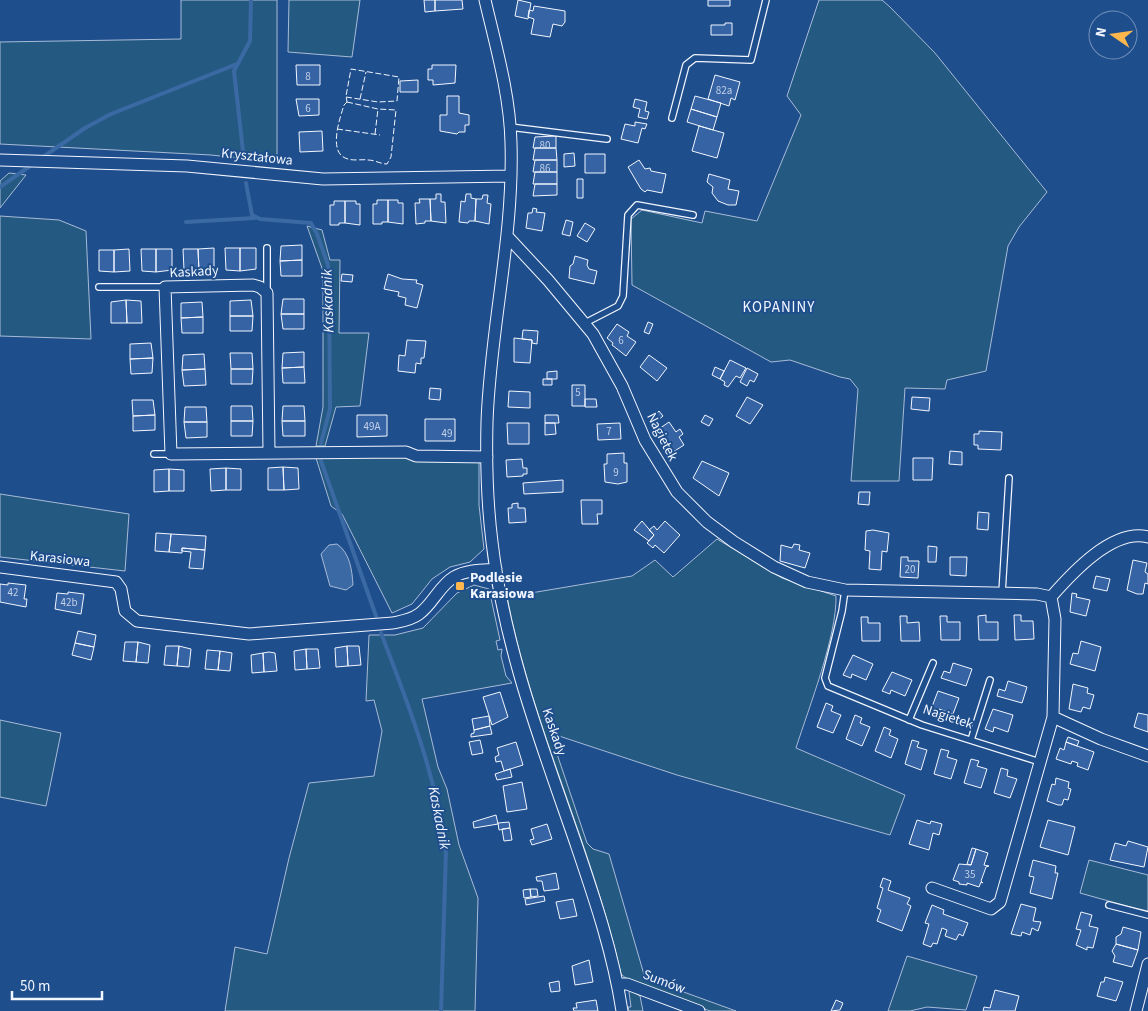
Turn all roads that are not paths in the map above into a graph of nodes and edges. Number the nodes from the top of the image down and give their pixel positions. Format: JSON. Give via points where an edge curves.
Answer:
{"nodes":[{"id":1,"x":485,"y":0,"type":"edge"},
{"id":2,"x":766,"y":0,"type":"edge"},
{"id":3,"x":672,"y":118,"type":"dead end"},
{"id":4,"x":510,"y":127,"type":"junction"},
{"id":5,"x":606,"y":139,"type":"dead end"},
{"id":6,"x":0,"y":160,"type":"edge"},
{"id":7,"x":511,"y":176,"type":"junction"},
{"id":8,"x":692,"y":215,"type":"dead end"},
{"id":9,"x":507,"y":236,"type":"junction"},
{"id":10,"x":267,"y":248,"type":"dead end"},
{"id":11,"x":100,"y":287,"type":"dead end"},
{"id":12,"x":165,"y":287,"type":"junction"},
{"id":13,"x":267,"y":293,"type":"junction"},
{"id":14,"x":585,"y":324,"type":"junction"},
{"id":15,"x":269,"y":452,"type":"junction"},
{"id":16,"x":154,"y":454,"type":"dead end"},
{"id":17,"x":171,"y":454,"type":"junction"},
{"id":18,"x":488,"y":457,"type":"junction"},
{"id":19,"x":1009,"y":478,"type":"dead end"},
{"id":20,"x":1148,"y":536,"type":"edge"},
{"id":21,"x":0,"y":567,"type":"edge"},
{"id":22,"x":496,"y":569,"type":"junction"},
{"id":23,"x":845,"y":590,"type":"junction"},
{"id":24,"x":1002,"y":594,"type":"junction"},
{"id":25,"x":1050,"y":597,"type":"junction"},
{"id":26,"x":933,"y":663,"type":"dead end"},
{"id":27,"x":990,"y":680,"type":"dead end"},
{"id":28,"x":1053,"y":717,"type":"junction"},
{"id":29,"x":909,"y":720,"type":"junction"},
{"id":30,"x":971,"y":740,"type":"junction"},
{"id":31,"x":1148,"y":756,"type":"edge"},
{"id":32,"x":1040,"y":762,"type":"junction"},
{"id":33,"x":932,"y":888,"type":"dead end"},
{"id":34,"x":1109,"y":905,"type":"dead end"},
{"id":35,"x":1148,"y":916,"type":"edge"},
{"id":36,"x":1148,"y":964,"type":"edge"},
{"id":37,"x":618,"y":984,"type":"junction"},
{"id":38,"x":622,"y":1011,"type":"edge"},
{"id":39,"x":699,"y":1011,"type":"edge"},
{"id":40,"x":1136,"y":1011,"type":"edge"}],
"edges":[{"from":1,"to":4,"type":"street","name":"Kaskady"},
{"from":2,"to":3,"type":"lane","via":[[751,60],[694,58],[686,66]]},
{"from":4,"to":5,"type":"lane"},
{"from":4,"to":7,"type":"street","name":"Kaskady"},
{"from":6,"to":7,"type":"street","name":"Kryształowa","via":[[188,166],[323,179]]},
{"from":7,"to":9,"type":"street","name":"Kaskady"},
{"from":8,"to":14,"type":"lane","via":[[637,205],[628,215],[623,296],[618,306]]},
{"from":9,"to":14,"type":"street","name":"Nagietek"},
{"from":9,"to":18,"type":"street","name":"Kaskady","via":[[489,396]]},
{"from":10,"to":13,"type":"lane"},
{"from":11,"to":12,"type":"lane"},
{"from":12,"to":13,"type":"street","name":"Kaskady","via":[[253,285]]},
{"from":12,"to":17,"type":"street","name":"Kaskady"},
{"from":13,"to":15,"type":"street"},
{"from":14,"to":23,"type":"street","name":"Nagietek","via":[[622,386],[644,440],[677,492],[707,522],[774,567],[807,582]]},
{"from":15,"to":17,"type":"street"},
{"from":15,"to":18,"type":"street","via":[[406,452],[416,456]]},
{"from":16,"to":17,"type":"lane"},
{"from":18,"to":22,"type":"street","name":"Kaskady"},
{"from":19,"to":24,"type":"lane"},
{"from":20,"to":25,"type":"street","via":[[1139,534],[1120,539],[1097,553]]},
{"from":21,"to":22,"type":"street","name":"Karasiowa","via":[[116,582],[121,589],[127,615],[137,621],[250,634],[402,621],[418,615],[455,576]]},
{"from":22,"to":37,"type":"street","name":"Kaskady","via":[[521,683],[594,896]]},
{"from":23,"to":24,"type":"street","name":"Nagietek"},
{"from":23,"to":29,"type":"lane","name":"Nagietek","via":[[825,678],[828,686]]},
{"from":24,"to":25,"type":"street","name":"Nagietek"},
{"from":25,"to":28,"type":"street","via":[[1055,619]]},
{"from":26,"to":29,"type":"lane"},
{"from":27,"to":30,"type":"lane"},
{"from":28,"to":31,"type":"street"},
{"from":28,"to":32,"type":"street"},
{"from":29,"to":30,"type":"lane","name":"Nagietek"},
{"from":30,"to":32,"type":"lane","name":"Nagietek"},
{"from":32,"to":33,"type":"street","via":[[1000,902],[991,909]]},
{"from":34,"to":35,"type":"lane"},
{"from":36,"to":40,"type":"street"},
{"from":37,"to":38,"type":"street","name":"Kaskady"},
{"from":37,"to":39,"type":"street","name":"Sumów","via":[[627,984]]}]}
